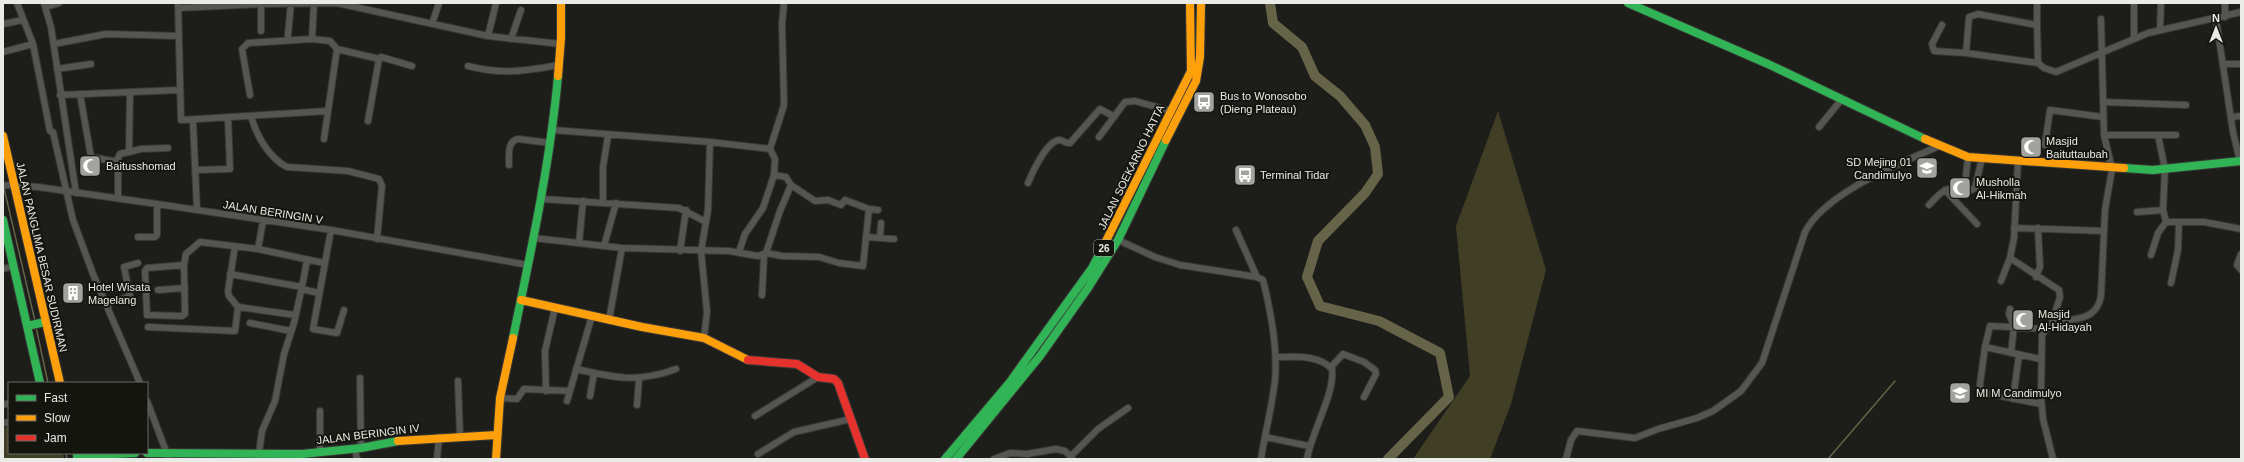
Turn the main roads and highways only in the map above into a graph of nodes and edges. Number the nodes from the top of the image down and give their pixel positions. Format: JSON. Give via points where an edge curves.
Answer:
{"nodes":[{"id":1,"x":561,"y":3,"type":"edge"},
{"id":2,"x":1190,"y":3,"type":"edge"},
{"id":3,"x":1201,"y":3,"type":"edge"},
{"id":4,"x":1628,"y":3,"type":"edge"},
{"id":5,"x":1188,"y":77,"type":"junction"},
{"id":6,"x":1196,"y":81,"type":"junction"},
{"id":7,"x":3,"y":136,"type":"edge"},
{"id":8,"x":2241,"y":161,"type":"edge"},
{"id":9,"x":3,"y":220,"type":"edge"},
{"id":10,"x":521,"y":300,"type":"junction"},
{"id":11,"x":45,"y":322,"type":"junction"},
{"id":12,"x":27,"y":326,"type":"junction"},
{"id":13,"x":40,"y":382,"type":"edge"},
{"id":14,"x":60,"y":382,"type":"edge"},
{"id":15,"x":496,"y":435,"type":"junction"},
{"id":16,"x":148,"y":453,"type":"edge"},
{"id":17,"x":109,"y":454,"type":"edge"},
{"id":18,"x":168,"y":455,"type":"edge"},
{"id":19,"x":184,"y":455,"type":"edge"},
{"id":20,"x":76,"y":456,"type":"edge"},
{"id":21,"x":275,"y":456,"type":"edge"},
{"id":22,"x":302,"y":456,"type":"edge"},
{"id":23,"x":496,"y":459,"type":"edge"},
{"id":24,"x":865,"y":459,"type":"edge"},
{"id":25,"x":945,"y":459,"type":"edge"},
{"id":26,"x":956,"y":459,"type":"edge"}],
"edges":[{"from":1,"to":10,"type":"main road","via":[[561,44],[553,130]]},
{"from":2,"to":5,"type":"main road","name":"JALAN SOEKARNO HATTA","number":"26","via":[[1192,57]]},
{"from":3,"to":6,"type":"main road","name":"JALAN SOEKARNO HATTA","number":"26","via":[[1200,57]]},
{"from":4,"to":8,"type":"main road","via":[[1768,64],[1939,146],[1968,157],[2112,168],[2164,169]]},
{"from":5,"to":6,"type":"main road"},
{"from":5,"to":25,"type":"main road","name":"JALAN SOEKARNO HATTA","number":"26","via":[[1092,268],[1010,382]]},
{"from":6,"to":26,"type":"main road","name":"JALAN SOEKARNO HATTA","number":"26","via":[[1147,176],[1118,240],[1088,288],[1040,356]]},
{"from":7,"to":11,"type":"main road","name":"JALAN PANGLIMA BESAR SUDIRMAN"},
{"from":9,"to":12,"type":"main road"},
{"from":10,"to":15,"type":"main road","via":[[500,398]]},
{"from":10,"to":24,"type":"main road","via":[[704,338],[747,360],[797,364],[818,377],[837,381]]},
{"from":11,"to":12,"type":"main road"},
{"from":11,"to":14,"type":"main road","name":"JALAN PANGLIMA BESAR SUDIRMAN"},
{"from":12,"to":13,"type":"main road"},
{"from":15,"to":22,"type":"main road","name":"JALAN BERINGIN IV","via":[[407,439],[358,449]]},
{"from":15,"to":23,"type":"main road"},
{"from":16,"to":18,"type":"main road","name":"JALAN BERINGIN IV"},
{"from":17,"to":20,"type":"main road"},
{"from":18,"to":19,"type":"main road","name":"JALAN BERINGIN IV"},
{"from":19,"to":21,"type":"main road","name":"JALAN BERINGIN IV","via":[[259,453]]},
{"from":21,"to":22,"type":"main road","name":"JALAN BERINGIN IV"}]}
